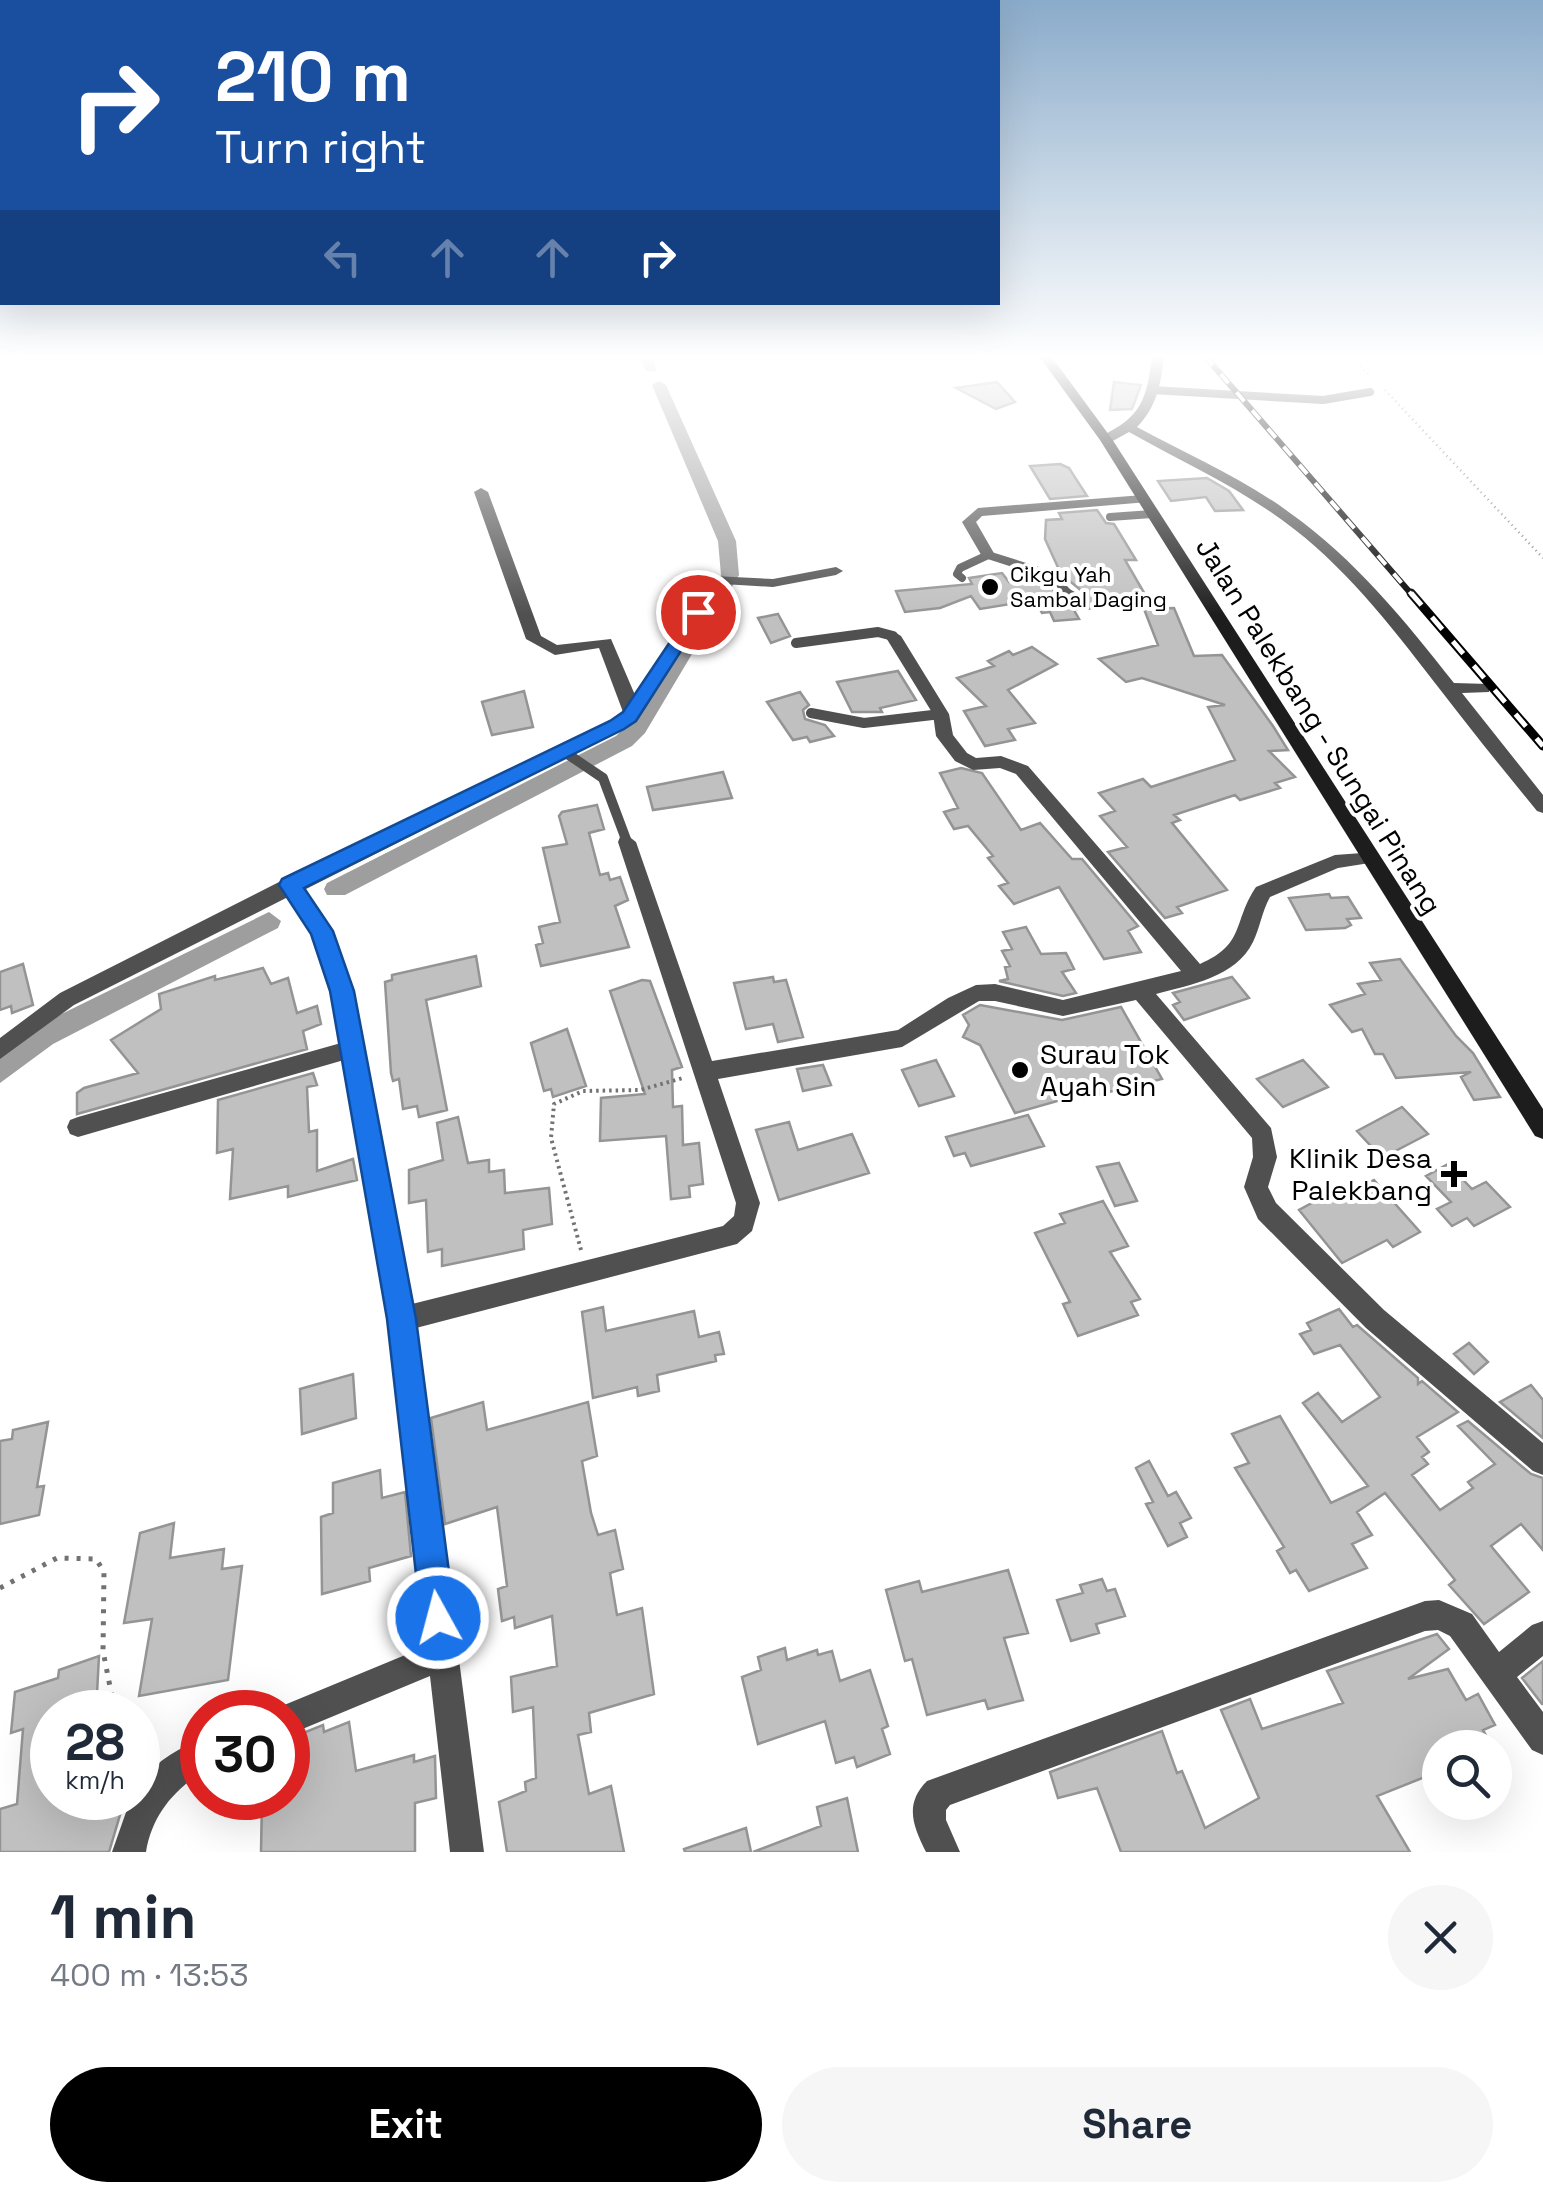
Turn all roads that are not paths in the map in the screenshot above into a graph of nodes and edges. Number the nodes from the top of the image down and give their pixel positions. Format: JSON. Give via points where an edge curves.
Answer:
{"nodes":[{"id":1,"x":1108,"y":442,"type":"edge"},
{"id":2,"x":1160,"y":442,"type":"edge"},
{"id":3,"x":480,"y":492,"type":"dead end"},
{"id":4,"x":1148,"y":506,"type":"junction"},
{"id":5,"x":1110,"y":517,"type":"dead end"},
{"id":6,"x":988,"y":555,"type":"junction"},
{"id":7,"x":836,"y":571,"type":"dead end"},
{"id":8,"x":962,"y":578,"type":"dead end"},
{"id":9,"x":1081,"y":601,"type":"dead end"},
{"id":10,"x":892,"y":636,"type":"joint"},
{"id":11,"x":796,"y":644,"type":"dead end"},
{"id":12,"x":1447,"y":688,"type":"junction"},
{"id":13,"x":1483,"y":688,"type":"dead end"},
{"id":14,"x":633,"y":711,"type":"junction"},
{"id":15,"x":811,"y":712,"type":"dead end"},
{"id":16,"x":941,"y":714,"type":"junction"},
{"id":17,"x":567,"y":754,"type":"junction"},
{"id":18,"x":1543,"y":807,"type":"edge"},
{"id":19,"x":627,"y":842,"type":"joint"},
{"id":20,"x":1369,"y":857,"type":"junction"},
{"id":21,"x":294,"y":890,"type":"junction"},
{"id":22,"x":1195,"y":973,"type":"junction"},
{"id":23,"x":1140,"y":989,"type":"junction"},
{"id":24,"x":352,"y":1049,"type":"junction"},
{"id":25,"x":0,"y":1050,"type":"edge"},
{"id":26,"x":704,"y":1072,"type":"junction"},
{"id":27,"x":78,"y":1127,"type":"dead end"},
{"id":28,"x":1543,"y":1129,"type":"edge"},
{"id":29,"x":402,"y":1319,"type":"junction"},
{"id":30,"x":1543,"y":1460,"type":"edge"},
{"id":31,"x":1543,"y":1636,"type":"edge"},
{"id":32,"x":443,"y":1655,"type":"junction"},
{"id":33,"x":1496,"y":1674,"type":"junction"},
{"id":34,"x":310,"y":1710,"type":"edge"},
{"id":35,"x":1543,"y":1739,"type":"edge"},
{"id":36,"x":180,"y":1766,"type":"edge"},
{"id":37,"x":129,"y":1852,"type":"edge"},
{"id":38,"x":467,"y":1852,"type":"edge"},
{"id":39,"x":942,"y":1852,"type":"edge"}],
"edges":[{"from":1,"to":4,"type":"street","name":"Jalan Palekbang - Sungai Pinang"},
{"from":2,"to":12,"type":"street","via":[[1302,527],[1341,562]]},
{"from":3,"to":14,"type":"street","via":[[534,639],[554,650],[604,642]]},
{"from":4,"to":5,"type":"lane"},
{"from":4,"to":6,"type":"street","via":[[978,512],[968,522]]},
{"from":4,"to":20,"type":"street","name":"Jalan Palekbang - Sungai Pinang"},
{"from":6,"to":8,"type":"lane","via":[[960,568]]},
{"from":6,"to":9,"type":"lane","via":[[1051,575]]},
{"from":7,"to":14,"type":"street","via":[[773,583],[729,580]]},
{"from":10,"to":11,"type":"lane","via":[[878,632]]},
{"from":10,"to":16,"type":"street"},
{"from":12,"to":13,"type":"street"},
{"from":12,"to":18,"type":"street"},
{"from":14,"to":17,"type":"street"},
{"from":15,"to":16,"type":"lane","via":[[864,723]]},
{"from":16,"to":22,"type":"street","via":[[945,736],[966,762],[1009,763],[1022,770]]},
{"from":17,"to":19,"type":"lane","via":[[603,778]]},
{"from":17,"to":21,"type":"street"},
{"from":19,"to":26,"type":"street"},
{"from":20,"to":22,"type":"street","via":[[1335,862],[1263,892],[1239,949]]},
{"from":20,"to":28,"type":"street","name":"Jalan Palekbang - Sungai Pinang"},
{"from":21,"to":24,"type":"street","via":[[322,931]]},
{"from":21,"to":25,"type":"street","via":[[66,1000]]},
{"from":22,"to":23,"type":"street"},
{"from":23,"to":26,"type":"street","via":[[1043,1009],[988,991],[972,994],[902,1038]]},
{"from":23,"to":30,"type":"street","via":[[1262,1135],[1265,1157],[1256,1187],[1268,1211],[1375,1318]]},
{"from":24,"to":27,"type":"street"},
{"from":24,"to":29,"type":"street"},
{"from":26,"to":29,"type":"street","via":[[748,1203],[741,1229]]},
{"from":29,"to":32,"type":"street"},
{"from":31,"to":33,"type":"street"},
{"from":32,"to":34,"type":"street"},
{"from":32,"to":38,"type":"street"},
{"from":33,"to":35,"type":"street"},
{"from":33,"to":39,"type":"street","via":[[1462,1625],[1425,1616],[939,1793],[930,1802],[929,1822]]},
{"from":36,"to":37,"type":"street","via":[[147,1800]]}]}
